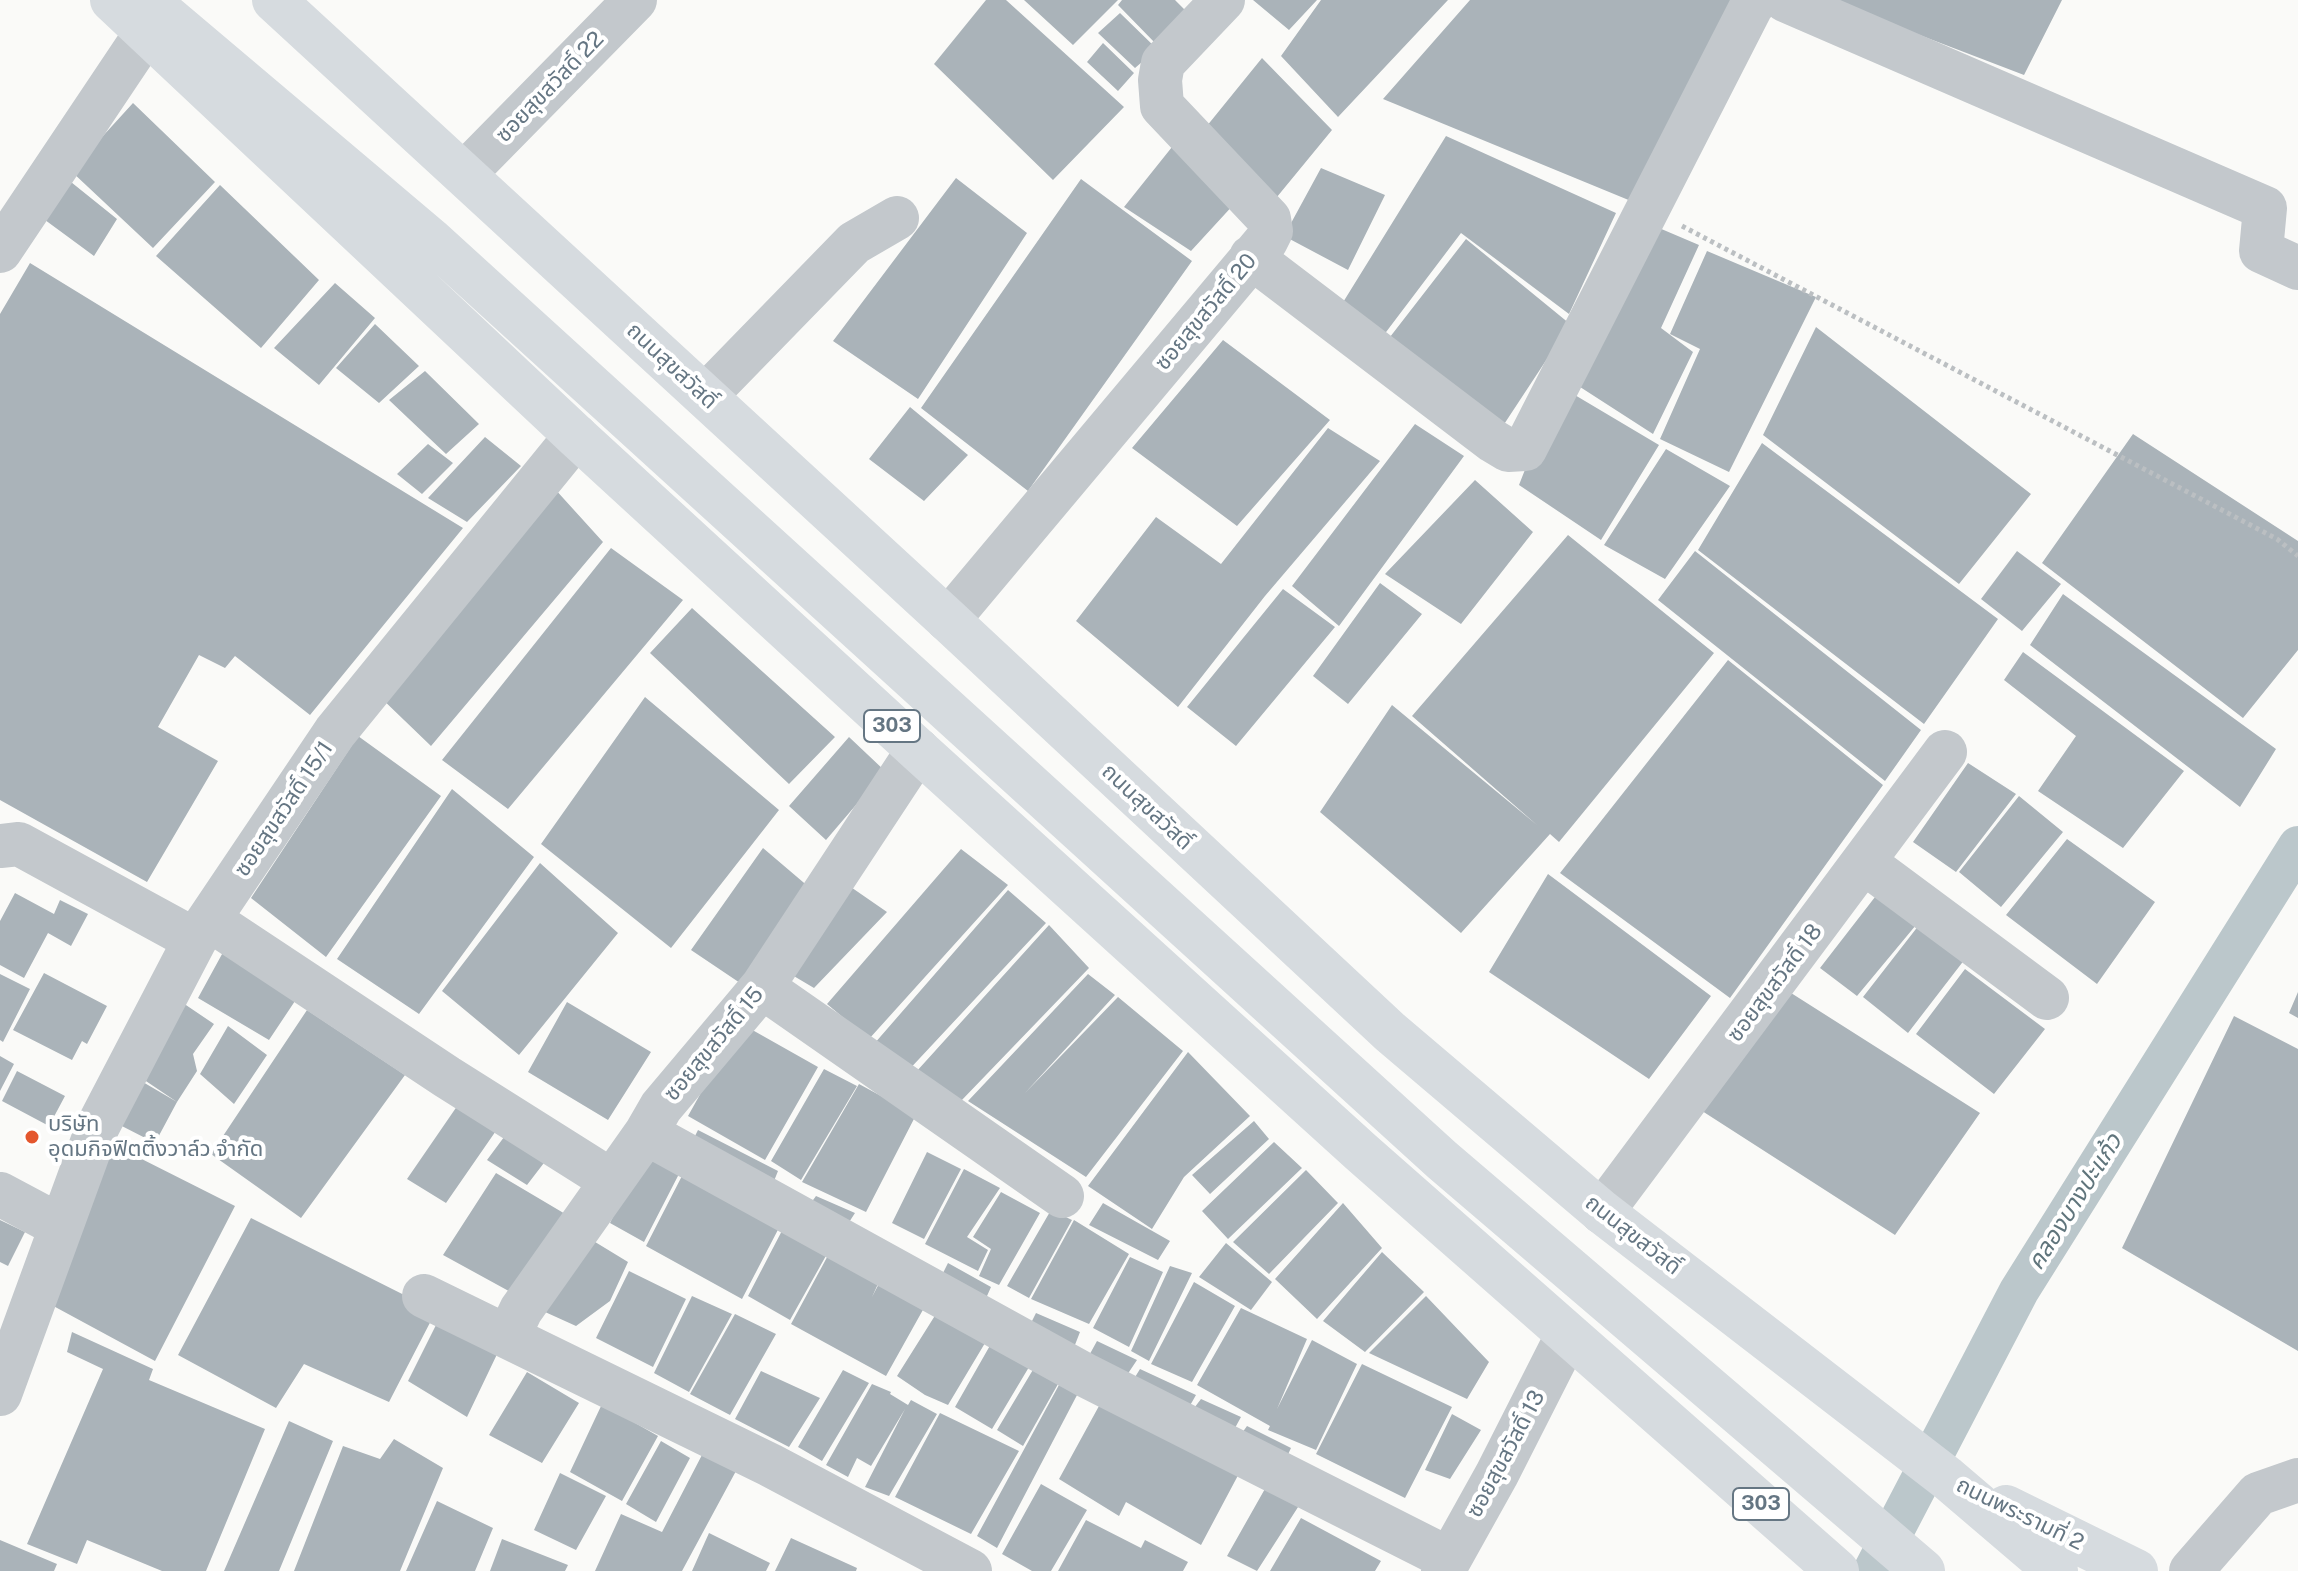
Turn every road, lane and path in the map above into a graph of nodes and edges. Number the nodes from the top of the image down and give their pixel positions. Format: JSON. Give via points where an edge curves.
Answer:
{"nodes":[{"id":1,"x":112,"y":0,"type":"edge"},
{"id":2,"x":274,"y":0,"type":"edge"},
{"id":3,"x":635,"y":0,"type":"edge"},
{"id":4,"x":1223,"y":0,"type":"edge"},
{"id":5,"x":1757,"y":0,"type":"edge"},
{"id":6,"x":1785,"y":0,"type":"edge"},
{"id":7,"x":147,"y":16,"type":"edge"},
{"id":8,"x":464,"y":174,"type":"junction"},
{"id":9,"x":1648,"y":208,"type":"junction"},
{"id":10,"x":897,"y":218,"type":"dead end"},
{"id":11,"x":0,"y":251,"type":"edge"},
{"id":12,"x":1251,"y":257,"type":"junction"},
{"id":13,"x":2298,"y":268,"type":"edge"},
{"id":14,"x":705,"y":396,"type":"junction"},
{"id":15,"x":576,"y":436,"type":"junction"},
{"id":16,"x":2298,"y":556,"type":"edge"},
{"id":17,"x":948,"y":620,"type":"junction"},
{"id":18,"x":918,"y":750,"type":"junction"},
{"id":19,"x":1945,"y":752,"type":"dead end"},
{"id":20,"x":0,"y":846,"type":"edge"},
{"id":21,"x":1865,"y":863,"type":"junction"},
{"id":22,"x":202,"y":930,"type":"junction"},
{"id":23,"x":762,"y":987,"type":"junction"},
{"id":24,"x":2047,"y":998,"type":"dead end"},
{"id":25,"x":646,"y":1133,"type":"junction"},
{"id":26,"x":612,"y":1181,"type":"junction"},
{"id":27,"x":0,"y":1194,"type":"edge"},
{"id":28,"x":1062,"y":1196,"type":"dead end"},
{"id":29,"x":1602,"y":1212,"type":"junction"},
{"id":30,"x":60,"y":1226,"type":"junction"},
{"id":31,"x":424,"y":1296,"type":"dead end"},
{"id":32,"x":1567,"y":1336,"type":"junction"},
{"id":33,"x":508,"y":1337,"type":"junction"},
{"id":34,"x":0,"y":1394,"type":"edge"},
{"id":35,"x":1947,"y":1478,"type":"junction"},
{"id":36,"x":2298,"y":1480,"type":"edge"},
{"id":37,"x":1446,"y":1565,"type":"edge"},
{"id":38,"x":970,"y":1571,"type":"edge"},
{"id":39,"x":1837,"y":1571,"type":"edge"},
{"id":40,"x":1923,"y":1571,"type":"edge"},
{"id":41,"x":2056,"y":1571,"type":"edge"},
{"id":42,"x":2136,"y":1571,"type":"edge"},
{"id":43,"x":2191,"y":1571,"type":"edge"}],
"edges":[{"from":1,"to":7,"type":"main road","number":"303"},
{"from":2,"to":8,"type":"main road","name":"ถนนสุขสวัสดิ์"},
{"from":3,"to":8,"type":"street","name":"ซอยสุขสวัสดิ์ 22"},
{"from":4,"to":12,"type":"street","name":"ซอยสุขสวัสดิ์ 20","via":[[1163,63],[1162,106],[1269,219],[1271,231]]},
{"from":5,"to":9,"type":"street"},
{"from":6,"to":13,"type":"street","via":[[2265,208],[2261,251]]},
{"from":7,"to":11,"type":"street"},
{"from":7,"to":15,"type":"main road","number":"303"},
{"from":7,"to":40,"type":"main road","number":"303","via":[[431,240],[1442,1160]]},
{"from":8,"to":14,"type":"main road","name":"ถนนสุขสวัสดิ์"},
{"from":9,"to":12,"type":"street","via":[[1525,449],[1508,450],[1493,441]]},
{"from":9,"to":16,"type":"path","via":[[2277,539]]},
{"from":10,"to":14,"type":"street","via":[[854,243]]},
{"from":12,"to":17,"type":"street","name":"ซอยสุขสวัสดิ์ 20"},
{"from":14,"to":17,"type":"main road","name":"ถนนสุขสวัสดิ์"},
{"from":15,"to":18,"type":"main road","number":"303"},
{"from":15,"to":22,"type":"street","name":"ซอยสุขสวัสดิ์ 15/1","via":[[335,732]]},
{"from":17,"to":29,"type":"main road","name":"ถนนสุขสวัสดิ์","via":[[1390,1032]]},
{"from":18,"to":23,"type":"street","name":"ซอยสุขสวัสดิ์ 15"},
{"from":18,"to":32,"type":"main road","number":"303"},
{"from":19,"to":21,"type":"street","name":"ซอยสุขสวัสดิ์ 18"},
{"from":20,"to":22,"type":"street","via":[[19,844]]},
{"from":21,"to":24,"type":"street"},
{"from":21,"to":29,"type":"street","name":"ซอยสุขสวัสดิ์ 18"},
{"from":22,"to":26,"type":"street"},
{"from":22,"to":30,"type":"street","name":"ซอยสุขสวัสดิ์ 15/1","via":[[98,1126]]},
{"from":23,"to":25,"type":"street","name":"ซอยสุขสวัสดิ์ 15","via":[[661,1107]]},
{"from":23,"to":28,"type":"street"},
{"from":25,"to":26,"type":"street","name":"ซอยสุขสวัสดิ์ 15"},
{"from":25,"to":37,"type":"street","via":[[1087,1376]]},
{"from":26,"to":33,"type":"street","name":"ซอยสุขสวัสดิ์ 15","via":[[521,1310]]},
{"from":27,"to":30,"type":"street"},
{"from":29,"to":35,"type":"main road","name":"ถนนสุขสวัสดิ์"},
{"from":30,"to":34,"type":"street","name":"ซอยสุขสวัสดิ์ 15/1"},
{"from":31,"to":33,"type":"street"},
{"from":32,"to":37,"type":"street","name":"ซอยสุขสวัสดิ์ 13"},
{"from":32,"to":39,"type":"main road","number":"303"},
{"from":33,"to":38,"type":"street","via":[[770,1465]]},
{"from":35,"to":41,"type":"main road","name":"ถนนสุขสวัสดิ์"},
{"from":35,"to":42,"type":"main road","name":"ถนนพระรามที่ 2"},
{"from":36,"to":43,"type":"street","via":[[2258,1494]]}]}
